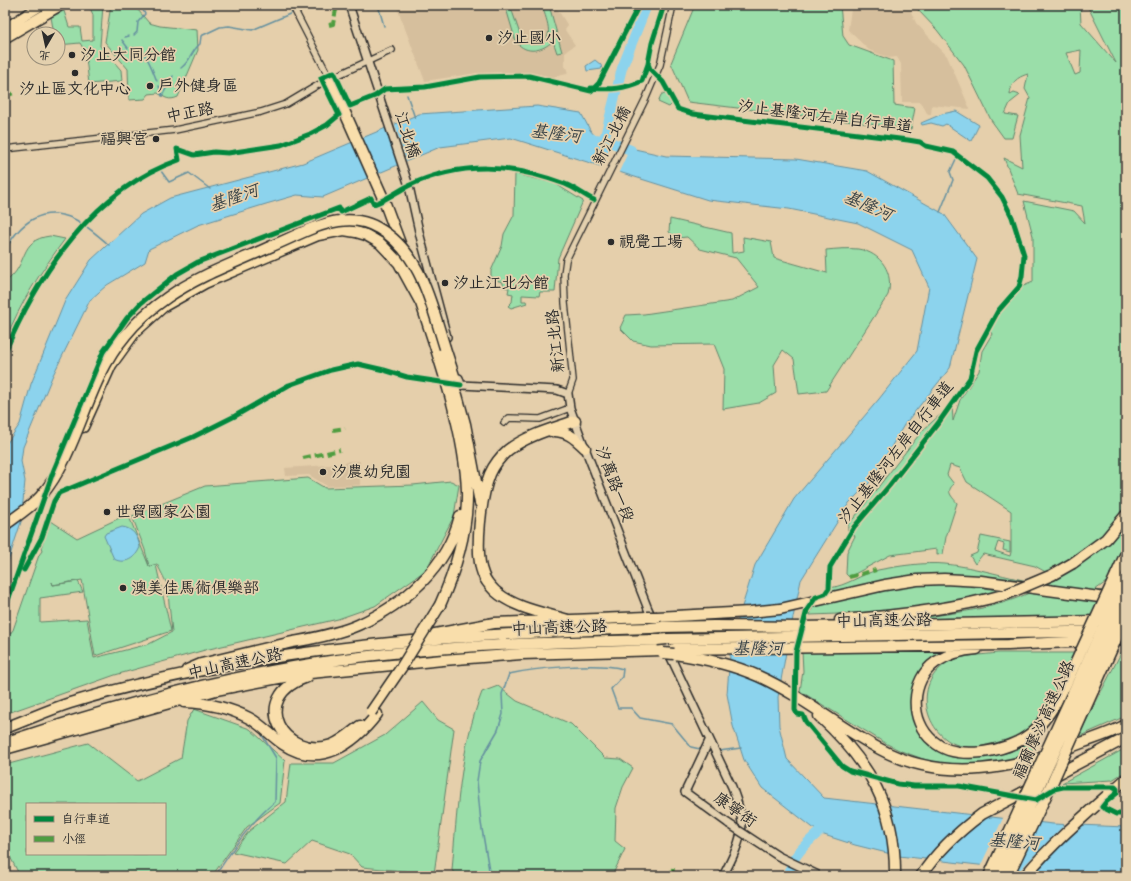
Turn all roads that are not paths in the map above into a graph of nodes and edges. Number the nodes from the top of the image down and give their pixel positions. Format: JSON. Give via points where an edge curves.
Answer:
{"nodes":[{"id":1,"x":42,"y":5,"type":"edge"},
{"id":2,"x":61,"y":5,"type":"edge"},
{"id":3,"x":349,"y":5,"type":"edge"},
{"id":4,"x":674,"y":5,"type":"edge"},
{"id":5,"x":294,"y":10,"type":"edge"},
{"id":6,"x":5,"y":28,"type":"edge"},
{"id":7,"x":5,"y":38,"type":"edge"},
{"id":8,"x":392,"y":50,"type":"dead end"},
{"id":9,"x":368,"y":61,"type":"junction"},
{"id":10,"x":330,"y":79,"type":"junction"},
{"id":11,"x":5,"y":149,"type":"edge"},
{"id":12,"x":596,"y":196,"type":"joint"},
{"id":13,"x":421,"y":303,"type":"junction"},
{"id":14,"x":442,"y":352,"type":"junction"},
{"id":15,"x":568,"y":394,"type":"junction"},
{"id":16,"x":570,"y":408,"type":"junction"},
{"id":17,"x":575,"y":421,"type":"junction"},
{"id":18,"x":504,"y":424,"type":"dead end"},
{"id":19,"x":543,"y":432,"type":"junction"},
{"id":20,"x":585,"y":448,"type":"junction"},
{"id":21,"x":469,"y":475,"type":"junction"},
{"id":22,"x":481,"y":511,"type":"junction"},
{"id":23,"x":1126,"y":515,"type":"edge"},
{"id":24,"x":5,"y":525,"type":"edge"},
{"id":25,"x":5,"y":529,"type":"edge"},
{"id":26,"x":1126,"y":553,"type":"edge"},
{"id":27,"x":1122,"y":577,"type":"edge"},
{"id":28,"x":1126,"y":596,"type":"edge"},
{"id":29,"x":1126,"y":600,"type":"edge"},
{"id":30,"x":1126,"y":617,"type":"edge"},
{"id":31,"x":568,"y":620,"type":"junction"},
{"id":32,"x":1126,"y":621,"type":"edge"},
{"id":33,"x":1126,"y":631,"type":"edge"},
{"id":34,"x":802,"y":633,"type":"junction"},
{"id":35,"x":1126,"y":639,"type":"edge"},
{"id":36,"x":398,"y":642,"type":"junction"},
{"id":37,"x":715,"y":643,"type":"junction"},
{"id":38,"x":1008,"y":645,"type":"junction"},
{"id":39,"x":668,"y":651,"type":"junction"},
{"id":40,"x":333,"y":671,"type":"junction"},
{"id":41,"x":168,"y":677,"type":"junction"},
{"id":42,"x":797,"y":698,"type":"junction"},
{"id":43,"x":176,"y":702,"type":"junction"},
{"id":44,"x":374,"y":713,"type":"junction"},
{"id":45,"x":1126,"y":725,"type":"edge"},
{"id":46,"x":5,"y":728,"type":"edge"},
{"id":47,"x":1126,"y":738,"type":"edge"},
{"id":48,"x":709,"y":741,"type":"junction"},
{"id":49,"x":5,"y":742,"type":"edge"},
{"id":50,"x":5,"y":749,"type":"edge"},
{"id":51,"x":1126,"y":779,"type":"edge"},
{"id":52,"x":723,"y":876,"type":"edge"},
{"id":53,"x":819,"y":876,"type":"edge"},
{"id":54,"x":895,"y":876,"type":"edge"},
{"id":55,"x":921,"y":876,"type":"edge"},
{"id":56,"x":988,"y":876,"type":"edge"},
{"id":57,"x":998,"y":876,"type":"edge"},
{"id":58,"x":1008,"y":876,"type":"edge"},
{"id":59,"x":1025,"y":876,"type":"edge"}],
"edges":[{"from":1,"to":6,"type":"main road"},
{"from":2,"to":7,"type":"main road"},
{"from":3,"to":9,"type":"street"},
{"from":4,"to":12,"type":"street","name":"新江北橋","via":[[660,65]]},
{"from":5,"to":10,"type":"street"},
{"from":8,"to":9,"type":"street","name":"中正路"},
{"from":9,"to":10,"type":"street","name":"中正路"},
{"from":9,"to":15,"type":"street","name":"江北橋","via":[[408,182],[461,385],[557,390]]},
{"from":10,"to":11,"type":"street","name":"中正路","via":[[286,104],[261,112],[175,130]]},
{"from":10,"to":13,"type":"highway","via":[[382,198]]},
{"from":12,"to":15,"type":"street","name":"新江北路","via":[[566,260],[564,274],[573,380]]},
{"from":13,"to":14,"type":"highway"},
{"from":13,"to":25,"type":"highway","via":[[399,263],[380,243],[366,235],[344,230],[318,235],[205,283],[164,306],[135,332],[111,366],[65,468],[54,486],[40,503]]},
{"from":14,"to":21,"type":"highway"},
{"from":14,"to":21,"type":"highway","via":[[457,386],[470,446]]},
{"from":14,"to":24,"type":"highway","bridge":true,"via":[[421,276],[413,261],[392,238],[377,227],[352,221],[332,223],[306,231],[200,278],[169,296],[147,313],[111,355],[63,459],[42,494],[34,504]]},
{"from":15,"to":16,"type":"street","name":"汐萬路一段"},
{"from":16,"to":17,"type":"street","name":"汐萬路一段"},
{"from":16,"to":18,"type":"street","via":[[540,419],[509,418]]},
{"from":17,"to":19,"type":"highway"},
{"from":17,"to":20,"type":"street","name":"汐萬路一段"},
{"from":19,"to":20,"type":"highway","via":[[562,432]]},
{"from":19,"to":22,"type":"highway","via":[[520,443],[498,460],[488,480]]},
{"from":20,"to":48,"type":"street","name":"汐萬路一段","via":[[648,609]]},
{"from":21,"to":22,"type":"highway"},
{"from":21,"to":41,"type":"highway","via":[[459,521],[445,551],[425,581],[399,603],[357,625],[201,664]]},
{"from":21,"to":44,"type":"highway","bridge":true,"via":[[461,546],[442,607]]},
{"from":22,"to":31,"type":"highway","via":[[479,554],[488,583],[509,600]]},
{"from":23,"to":34,"type":"highway","bridge":true,"via":[[1106,539],[1073,563],[1007,594],[975,603],[882,616]]},
{"from":26,"to":27,"type":"highway"},
{"from":27,"to":38,"type":"highway","bridge":true,"via":[[1052,711],[1029,735],[1015,743],[978,753],[959,753],[933,742],[925,732],[916,710],[917,690],[927,671],[950,654]]},
{"from":27,"to":56,"type":"highway","name":"福爾摩沙高速公路","bridge":true},
{"from":28,"to":57,"type":"highway","name":"福爾摩沙高速公路","bridge":true},
{"from":29,"to":31,"type":"highway","via":[[960,578],[917,580],[780,609]]},
{"from":30,"to":58,"type":"highway","bridge":true},
{"from":31,"to":36,"type":"highway","via":[[463,627]]},
{"from":32,"to":34,"type":"highway","name":"中山高速公路"},
{"from":33,"to":34,"type":"highway","name":"中山高速公路"},
{"from":34,"to":36,"type":"highway","name":"中山高速公路","via":[[714,626],[657,627]]},
{"from":34,"to":37,"type":"highway","name":"中山高速公路"},
{"from":34,"to":38,"type":"highway"},
{"from":35,"to":38,"type":"highway"},
{"from":36,"to":41,"type":"highway","name":"中山高速公路","via":[[281,657]]},
{"from":37,"to":39,"type":"highway"},
{"from":37,"to":49,"type":"highway","name":"中山高速公路","via":[[662,640],[538,643],[339,660],[209,684],[72,720]]},
{"from":39,"to":40,"type":"highway","via":[[521,654]]},
{"from":39,"to":42,"type":"highway","via":[[716,662],[758,676]]},
{"from":40,"to":43,"type":"highway","via":[[253,682]]},
{"from":40,"to":44,"type":"highway","via":[[305,678],[283,691],[277,700],[276,718],[286,736],[309,747],[333,744]]},
{"from":41,"to":46,"type":"highway","name":"中山高速公路","via":[[69,704]]},
{"from":42,"to":45,"type":"highway","via":[[881,750],[919,764],[941,768],[974,770],[1027,762]]},
{"from":42,"to":54,"type":"highway","via":[[839,734],[873,780],[892,829]]},
{"from":43,"to":44,"type":"highway","via":[[201,702],[232,710],[251,719],[284,744],[309,754],[327,753],[347,745],[360,734]]},
{"from":43,"to":50,"type":"highway"},
{"from":47,"to":55,"type":"highway","bridge":true,"via":[[982,814],[945,845]]},
{"from":48,"to":52,"type":"street","name":"汐萬路一段","via":[[732,787],[742,824],[736,849]]},
{"from":48,"to":53,"type":"street","name":"康寧街","bridge":true,"via":[[685,792],[778,856]]},
{"from":51,"to":59,"type":"highway","via":[[1077,822]]}]}
